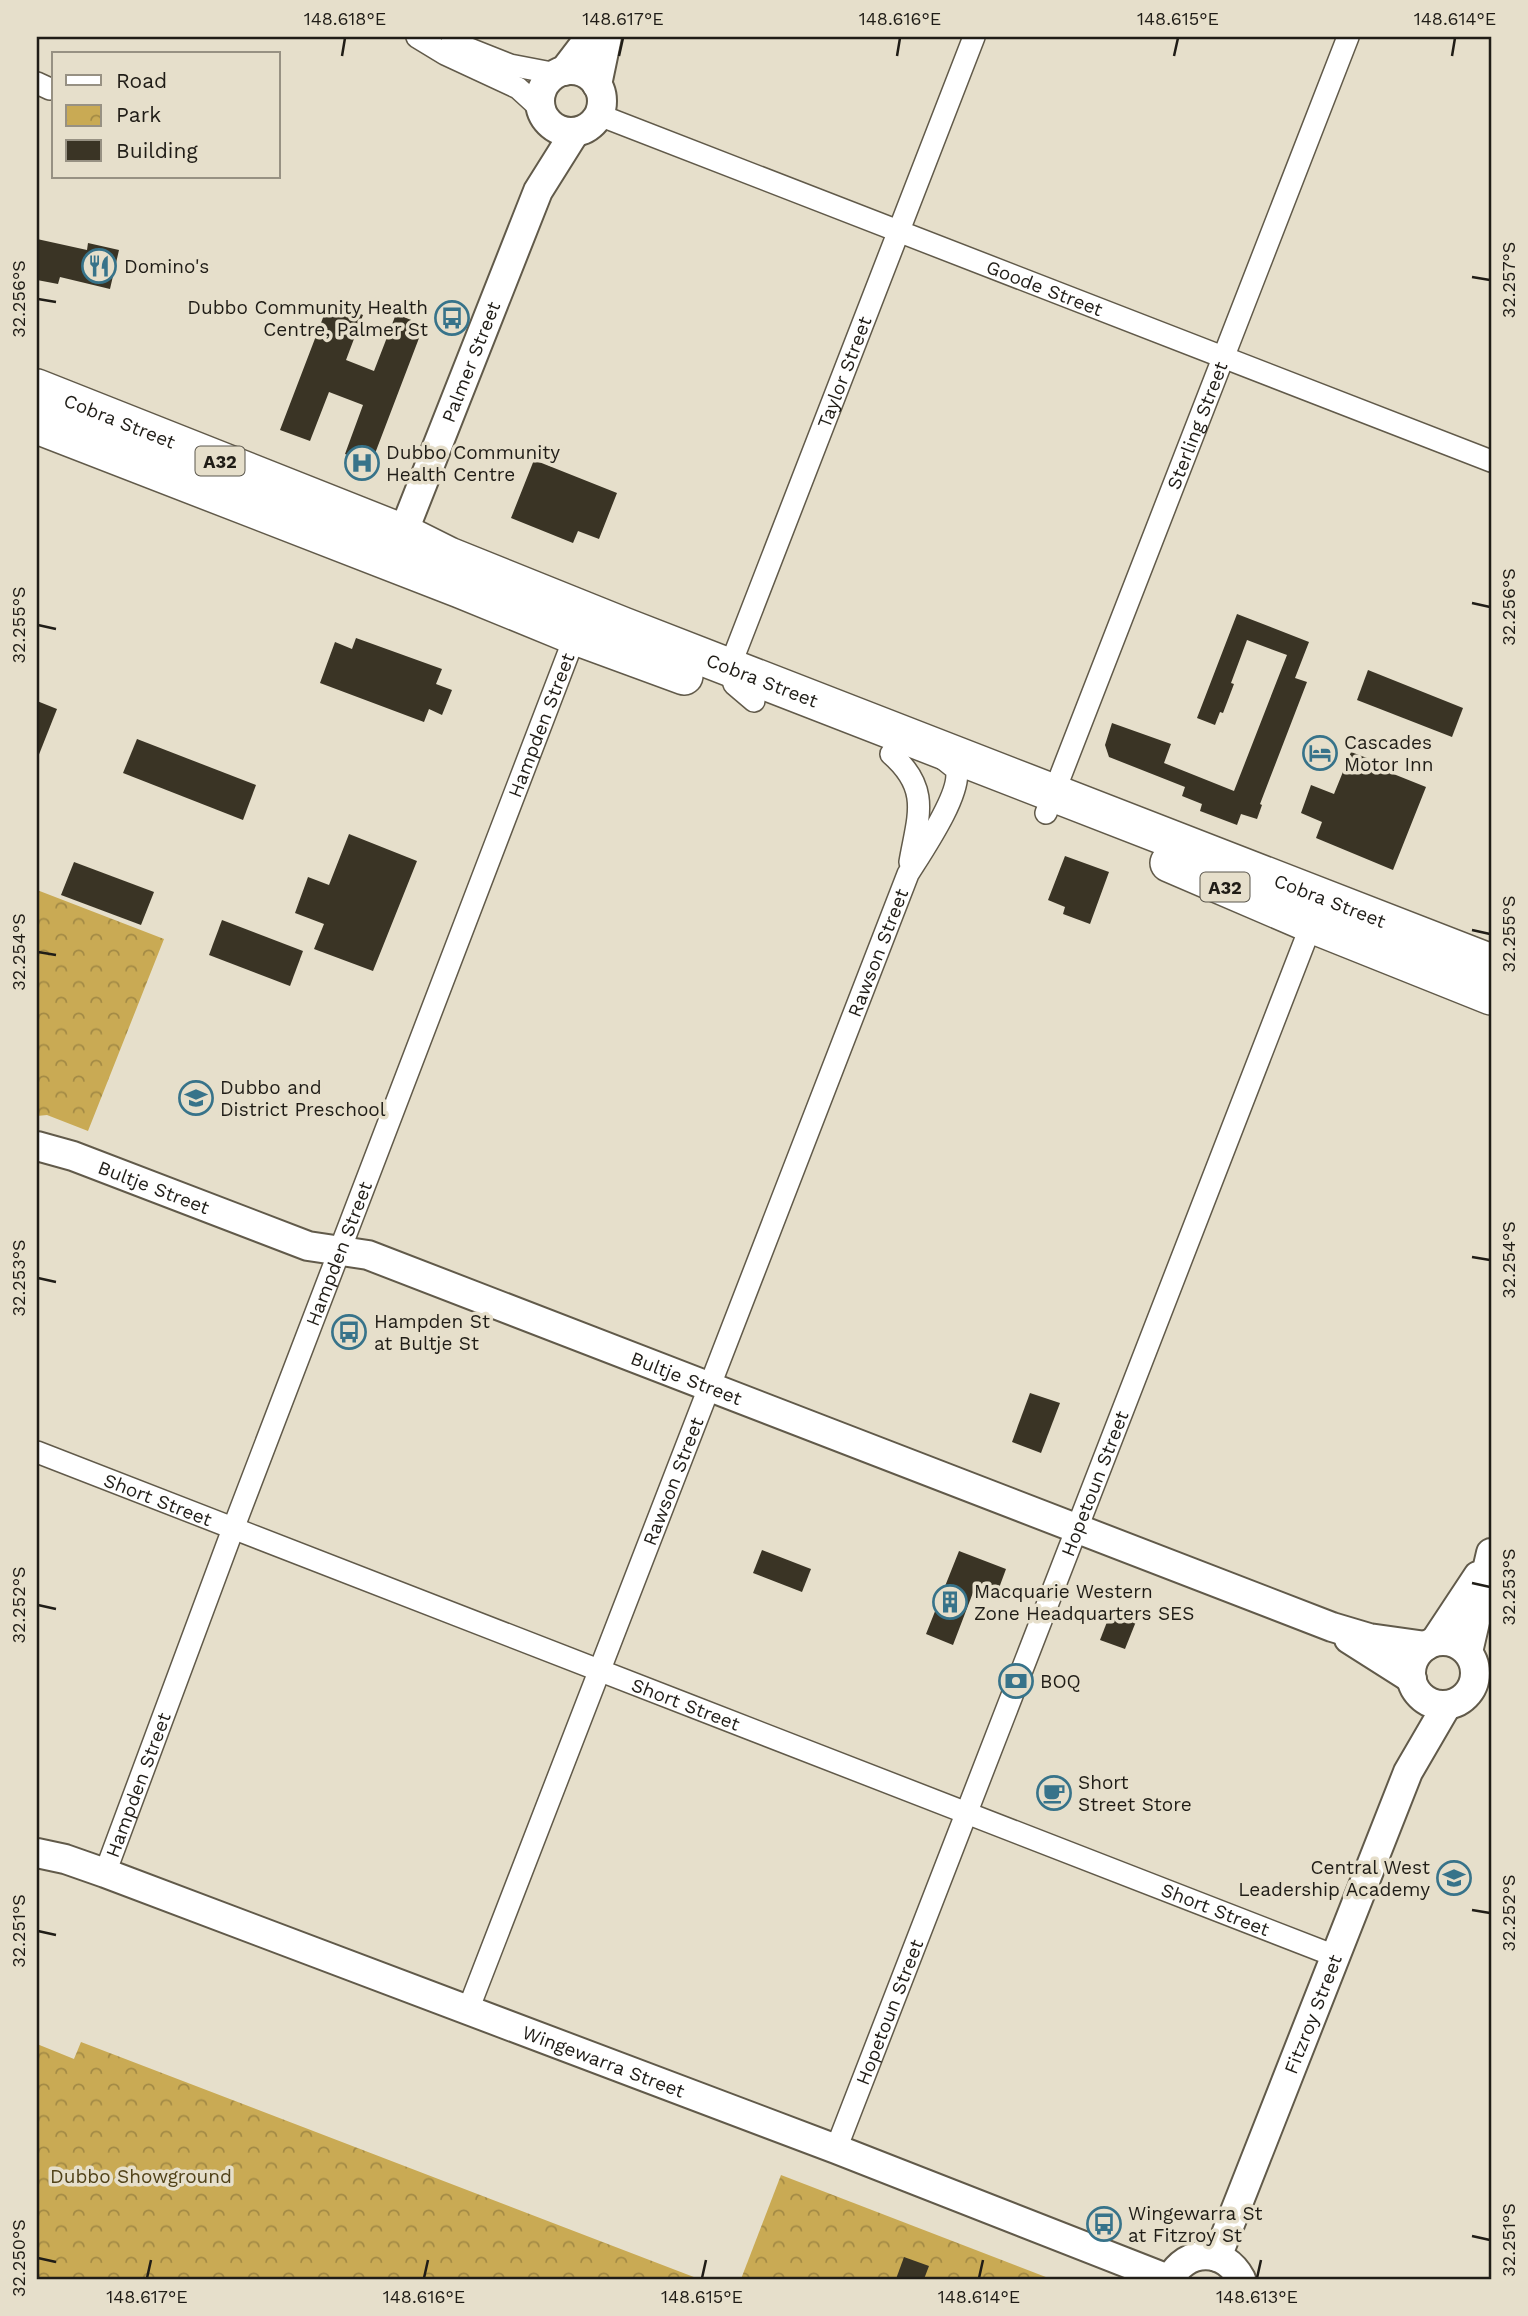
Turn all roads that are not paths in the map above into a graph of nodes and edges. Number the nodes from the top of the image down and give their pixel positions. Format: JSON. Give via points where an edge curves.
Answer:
{"nodes":[{"id":1,"x":417,"y":37,"type":"edge"},
{"id":2,"x":430,"y":37,"type":"edge"},
{"id":3,"x":590,"y":37,"type":"edge"},
{"id":4,"x":607,"y":37,"type":"edge"},
{"id":5,"x":974,"y":37,"type":"edge"},
{"id":6,"x":1348,"y":37,"type":"edge"},
{"id":7,"x":560,"y":72,"type":"junction"},
{"id":8,"x":597,"y":85,"type":"junction"},
{"id":9,"x":599,"y":115,"type":"junction"},
{"id":10,"x":544,"y":116,"type":"junction"},
{"id":11,"x":575,"y":132,"type":"junction"},
{"id":12,"x":538,"y":191,"type":"junction"},
{"id":13,"x":898,"y":232,"type":"junction"},
{"id":14,"x":1224,"y":358,"type":"junction"},
{"id":15,"x":37,"y":388,"type":"edge"},
{"id":16,"x":37,"y":425,"type":"edge"},
{"id":17,"x":1491,"y":461,"type":"edge"},
{"id":18,"x":403,"y":533,"type":"junction"},
{"id":19,"x":455,"y":572,"type":"junction"},
{"id":20,"x":623,"y":626,"type":"junction"},
{"id":21,"x":575,"y":636,"type":"junction"},
{"id":22,"x":730,"y":666,"type":"junction"},
{"id":23,"x":754,"y":701,"type":"junction"},
{"id":24,"x":888,"y":741,"type":"junction"},
{"id":25,"x":957,"y":781,"type":"junction"},
{"id":26,"x":1050,"y":803,"type":"junction"},
{"id":27,"x":908,"y":874,"type":"junction"},
{"id":28,"x":1316,"y":911,"type":"junction"},
{"id":29,"x":1491,"y":963,"type":"edge"},
{"id":30,"x":1491,"y":996,"type":"edge"},
{"id":31,"x":37,"y":1146,"type":"edge"},
{"id":32,"x":340,"y":1251,"type":"junction"},
{"id":33,"x":710,"y":1388,"type":"junction"},
{"id":34,"x":37,"y":1452,"type":"edge"},
{"id":35,"x":1078,"y":1528,"type":"junction"},
{"id":36,"x":233,"y":1529,"type":"junction"},
{"id":37,"x":1490,"y":1556,"type":"edge"},
{"id":38,"x":1332,"y":1627,"type":"junction"},
{"id":39,"x":1430,"y":1644,"type":"junction"},
{"id":40,"x":1478,"y":1664,"type":"edge"},
{"id":41,"x":600,"y":1672,"type":"junction"},
{"id":42,"x":1415,"y":1686,"type":"junction"},
{"id":43,"x":1468,"y":1701,"type":"edge"},
{"id":44,"x":1408,"y":1772,"type":"junction"},
{"id":45,"x":968,"y":1812,"type":"junction"},
{"id":46,"x":37,"y":1853,"type":"edge"},
{"id":47,"x":105,"y":1873,"type":"junction"},
{"id":48,"x":1335,"y":1956,"type":"junction"},
{"id":49,"x":468,"y":2010,"type":"junction"},
{"id":50,"x":836,"y":2149,"type":"junction"},
{"id":51,"x":1217,"y":2257,"type":"junction"},
{"id":52,"x":1169,"y":2279,"type":"edge"},
{"id":53,"x":1241,"y":2279,"type":"edge"}],
"edges":[{"from":1,"to":10,"type":"street","via":[[518,88]]},
{"from":2,"to":7,"type":"street","via":[[510,65]]},
{"from":3,"to":7,"type":"street"},
{"from":4,"to":8,"type":"street"},
{"from":5,"to":13,"type":"street","name":"Taylor Street"},
{"from":6,"to":14,"type":"street","name":"Sterling Street"},
{"from":7,"to":8,"type":"street","via":[[581,72]]},
{"from":7,"to":10,"type":"street","via":[[544,84],[540,94]]},
{"from":8,"to":9,"type":"street"},
{"from":9,"to":11,"type":"street"},
{"from":9,"to":13,"type":"street","name":"Goode Street"},
{"from":10,"to":11,"type":"street","via":[[556,128]]},
{"from":10,"to":12,"type":"street","name":"Palmer Street"},
{"from":11,"to":12,"type":"street","name":"Palmer Street"},
{"from":12,"to":18,"type":"street","name":"Palmer Street"},
{"from":13,"to":14,"type":"street","name":"Goode Street"},
{"from":13,"to":22,"type":"street","name":"Taylor Street"},
{"from":14,"to":17,"type":"street","name":"Goode Street"},
{"from":14,"to":26,"type":"street","name":"Sterling Street"},
{"from":15,"to":18,"type":"highway","name":"Cobra Street","number":"A32"},
{"from":16,"to":19,"type":"highway","name":"Cobra Street","number":"A32"},
{"from":18,"to":19,"type":"highway","via":[[415,563]]},
{"from":19,"to":20,"type":"highway","name":"Cobra Street","number":"A32"},
{"from":19,"to":21,"type":"highway","name":"Cobra Street","number":"A32"},
{"from":20,"to":21,"type":"highway","via":[[598,624]]},
{"from":20,"to":22,"type":"highway","name":"Cobra Street","number":"A32"},
{"from":21,"to":23,"type":"highway","name":"Cobra Street","number":"A32"},
{"from":21,"to":32,"type":"street","name":"Hampden Street"},
{"from":22,"to":23,"type":"street","via":[[734,684]]},
{"from":22,"to":24,"type":"highway","name":"Cobra Street","number":"A32"},
{"from":23,"to":24,"type":"highway","name":"Cobra Street","number":"A32"},
{"from":24,"to":25,"type":"highway","name":"Cobra Street","number":"A32"},
{"from":24,"to":26,"type":"highway","name":"Cobra Street","number":"A32"},
{"from":24,"to":27,"type":"street","name":"Rawson Street","via":[[918,788]]},
{"from":25,"to":26,"type":"highway","name":"Cobra Street","number":"A32"},
{"from":25,"to":27,"type":"street","name":"Rawson Street","via":[[946,811]]},
{"from":26,"to":28,"type":"highway","name":"Cobra Street","number":"A32"},
{"from":27,"to":33,"type":"street","name":"Rawson Street"},
{"from":28,"to":29,"type":"highway","name":"Cobra Street","number":"A32"},
{"from":28,"to":30,"type":"highway","name":"Cobra Street","number":"A32"},
{"from":28,"to":35,"type":"street","name":"Hopetoun Street"},
{"from":31,"to":32,"type":"street","name":"Bultje Street","via":[[308,1247]]},
{"from":32,"to":33,"type":"street","name":"Bultje Street","via":[[369,1255]]},
{"from":32,"to":36,"type":"street","name":"Hampden Street"},
{"from":33,"to":35,"type":"street","name":"Bultje Street"},
{"from":33,"to":41,"type":"street","name":"Rawson Street"},
{"from":34,"to":36,"type":"street","name":"Short Street"},
{"from":35,"to":38,"type":"street","name":"Bultje Street"},
{"from":35,"to":45,"type":"street","name":"Hopetoun Street"},
{"from":36,"to":41,"type":"street","name":"Short Street"},
{"from":36,"to":47,"type":"street","name":"Hampden Street"},
{"from":37,"to":39,"type":"street"},
{"from":37,"to":40,"type":"street"},
{"from":38,"to":39,"type":"street","name":"Bultje Street","via":[[1369,1637]]},
{"from":38,"to":42,"type":"street","name":"Bultje Street"},
{"from":39,"to":40,"type":"street","via":[[1453,1642]]},
{"from":39,"to":42,"type":"street","via":[[1412,1664]]},
{"from":40,"to":43,"type":"street"},
{"from":41,"to":45,"type":"street","name":"Short Street"},
{"from":41,"to":49,"type":"street","name":"Rawson Street"},
{"from":42,"to":43,"type":"street","via":[[1427,1700]]},
{"from":42,"to":44,"type":"street","name":"Fitzroy Street"},
{"from":43,"to":44,"type":"street","name":"Fitzroy Street"},
{"from":44,"to":48,"type":"street","name":"Fitzroy Street"},
{"from":45,"to":48,"type":"street","name":"Short Street"},
{"from":45,"to":50,"type":"street","name":"Hopetoun Street"},
{"from":46,"to":47,"type":"street","name":"Wingewarra Street"},
{"from":47,"to":49,"type":"street","name":"Wingewarra Street"},
{"from":48,"to":51,"type":"street","name":"Fitzroy Street"},
{"from":49,"to":50,"type":"street","name":"Wingewarra Street"},
{"from":50,"to":52,"type":"street","name":"Wingewarra Street"},
{"from":51,"to":52,"type":"street","via":[[1206,2255],[1184,2262]]},
{"from":51,"to":53,"type":"street","via":[[1228,2262]]}]}
